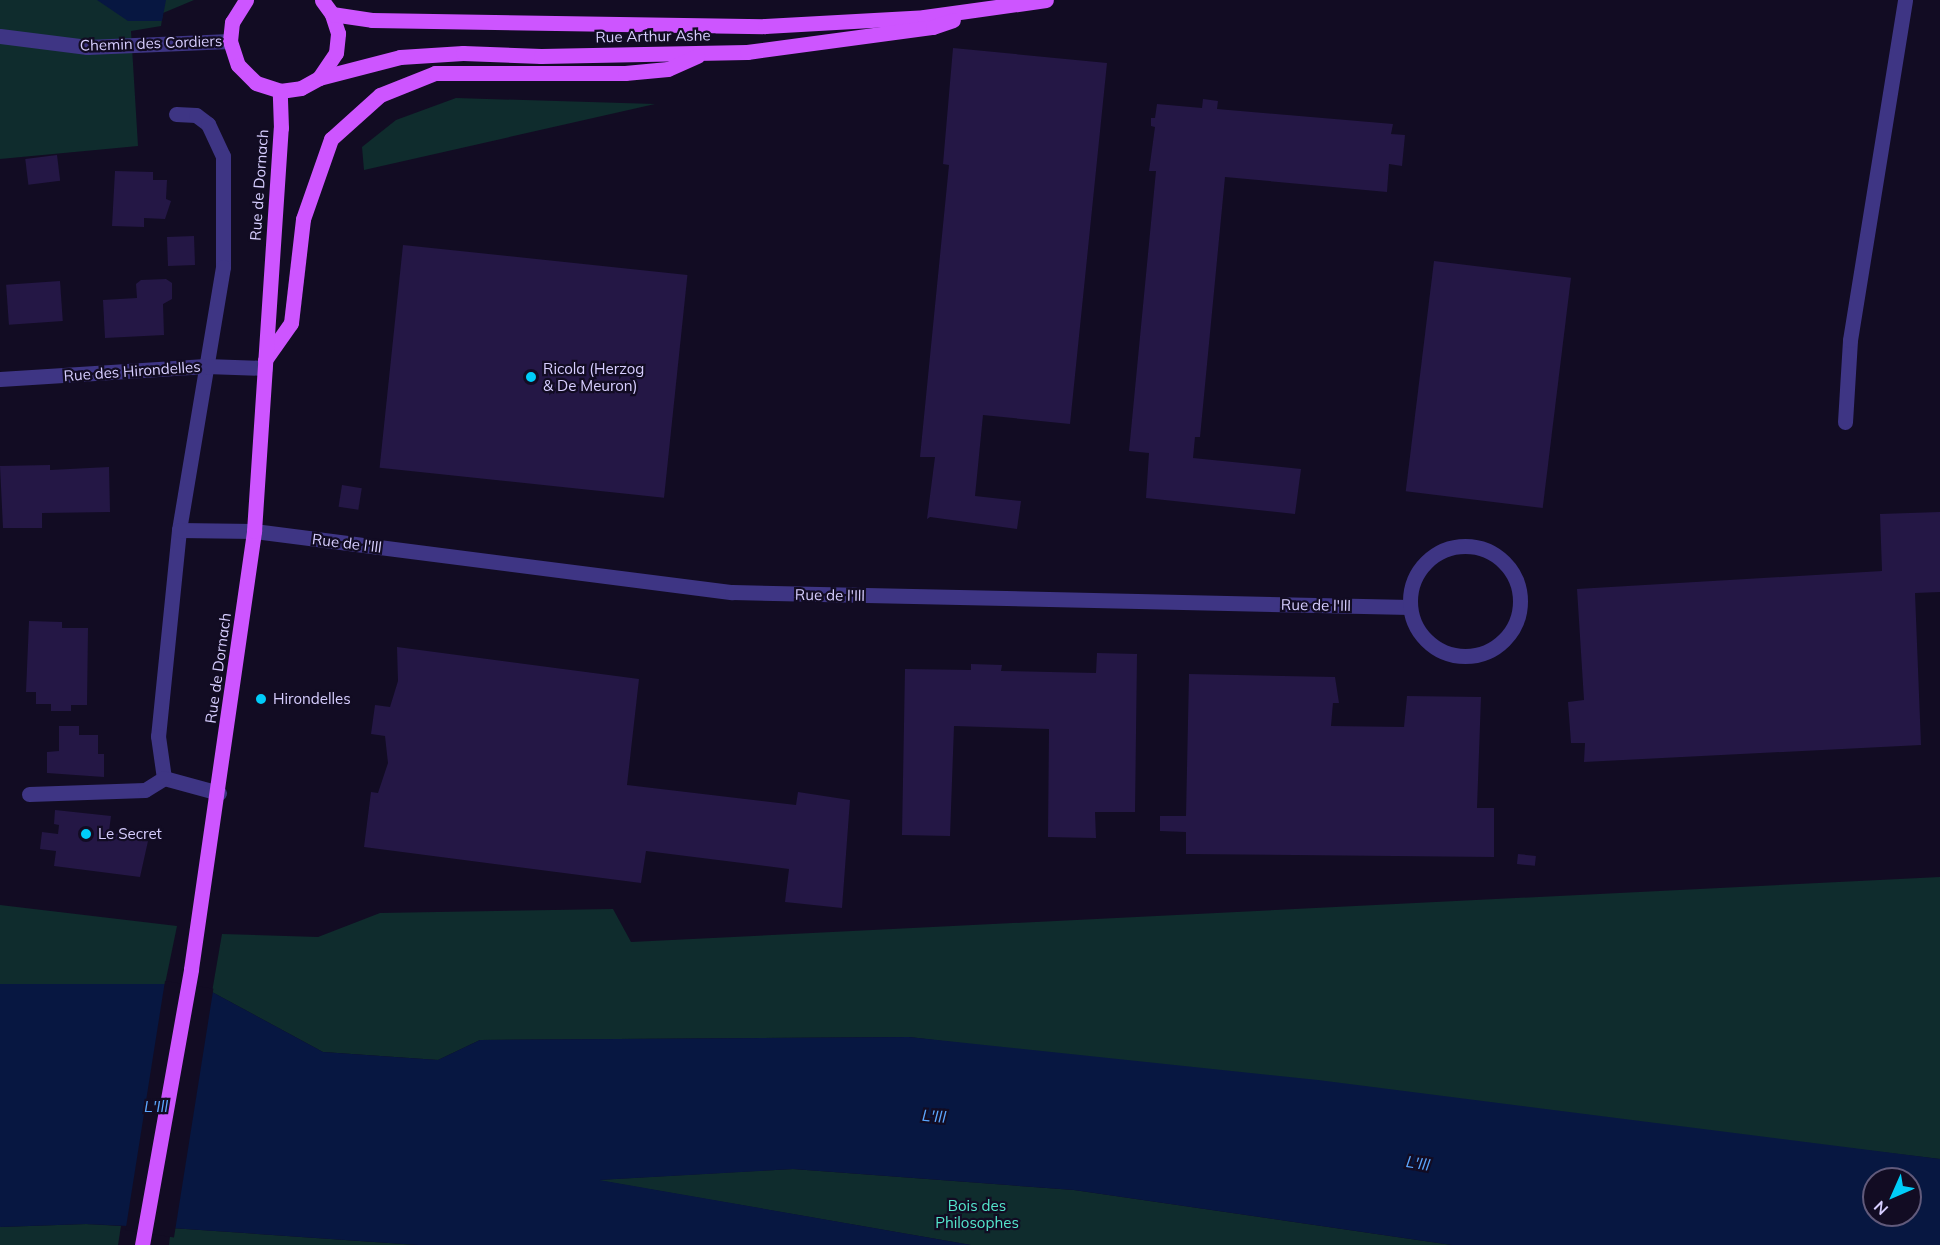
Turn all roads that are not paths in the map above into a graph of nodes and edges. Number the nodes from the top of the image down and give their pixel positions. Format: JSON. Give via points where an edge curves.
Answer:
{"nodes":[{"id":1,"x":246,"y":0,"type":"edge"},
{"id":2,"x":322,"y":0,"type":"edge"},
{"id":3,"x":1046,"y":0,"type":"edge"},
{"id":4,"x":1905,"y":0,"type":"edge"},
{"id":5,"x":987,"y":9,"type":"junction"},
{"id":6,"x":332,"y":14,"type":"junction"},
{"id":7,"x":0,"y":36,"type":"edge"},
{"id":8,"x":230,"y":41,"type":"junction"},
{"id":9,"x":704,"y":53,"type":"junction"},
{"id":10,"x":319,"y":78,"type":"junction"},
{"id":11,"x":280,"y":91,"type":"junction"},
{"id":12,"x":176,"y":114,"type":"dead end"},
{"id":13,"x":265,"y":364,"type":"junction"},
{"id":14,"x":206,"y":366,"type":"junction"},
{"id":15,"x":0,"y":379,"type":"edge"},
{"id":16,"x":1845,"y":422,"type":"dead end"},
{"id":17,"x":179,"y":530,"type":"junction"},
{"id":18,"x":254,"y":531,"type":"junction"},
{"id":19,"x":1410,"y":607,"type":"junction"},
{"id":20,"x":164,"y":778,"type":"junction"},
{"id":21,"x":219,"y":793,"type":"junction"},
{"id":22,"x":29,"y":794,"type":"dead end"},
{"id":23,"x":142,"y":1245,"type":"edge"}],
"edges":[{"from":1,"to":8,"type":"main road","via":[[232,22]]},
{"from":2,"to":6,"type":"main road"},
{"from":3,"to":5,"type":"main road","name":"Rue Arthur Ashe"},
{"from":4,"to":16,"type":"street","via":[[1850,340]]},
{"from":5,"to":6,"type":"main road","name":"Rue Arthur Ashe","via":[[924,17],[765,26],[372,21]]},
{"from":5,"to":9,"type":"main road","name":"Rue Arthur Ashe","via":[[933,27],[747,52]]},
{"from":6,"to":10,"type":"main road","via":[[338,33],[336,53]]},
{"from":7,"to":8,"type":"street","name":"Chemin des Cordiers","via":[[87,47]]},
{"from":8,"to":11,"type":"main road","via":[[238,64],[256,83]]},
{"from":9,"to":10,"type":"main road","name":"Rue Arthur Ashe","via":[[464,53],[400,57]]},
{"from":9,"to":13,"type":"main road","via":[[668,69],[625,73],[435,74],[380,95],[331,139],[303,219],[291,323]]},
{"from":10,"to":11,"type":"main road","name":"Rue Arthur Ashe","via":[[301,88]]},
{"from":11,"to":13,"type":"main road","name":"Rue de Dornach","via":[[281,128]]},
{"from":12,"to":14,"type":"street","via":[[196,115],[208,124],[223,156],[223,267]]},
{"from":13,"to":14,"type":"street","name":"Rue des Hirondelles"},
{"from":13,"to":18,"type":"main road","name":"Rue de Dornach"},
{"from":14,"to":15,"type":"street","name":"Rue des Hirondelles"},
{"from":14,"to":17,"type":"street"},
{"from":17,"to":18,"type":"street","name":"Rue de l'Ill"},
{"from":17,"to":20,"type":"street","via":[[158,736]]},
{"from":18,"to":19,"type":"street","name":"Rue de l'Ill","via":[[732,592]]},
{"from":18,"to":21,"type":"main road","name":"Rue de Dornach"},
{"from":19,"to":19,"type":"street","via":[[1424,639],[1439,650],[1474,656],[1491,651],[1516,625],[1520,589],[1500,558],[1484,549],[1447,548],[1418,571],[1411,588]]},
{"from":20,"to":21,"type":"street"},
{"from":20,"to":22,"type":"street","via":[[145,790]]},
{"from":21,"to":23,"type":"main road","name":"Rue de Dornach"}]}
